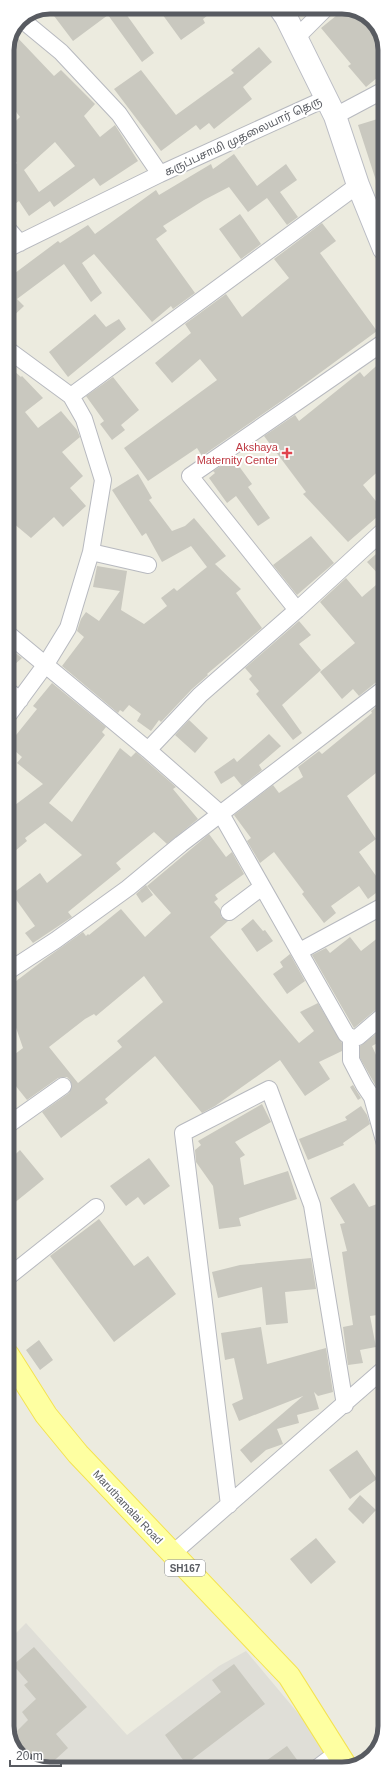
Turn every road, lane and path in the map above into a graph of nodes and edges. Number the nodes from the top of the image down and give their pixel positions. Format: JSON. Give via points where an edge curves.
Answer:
{"nodes":[{"id":1,"x":283,"y":14,"type":"edge"},
{"id":2,"x":321,"y":14,"type":"edge"},
{"id":3,"x":26,"y":24,"type":"edge"},
{"id":4,"x":296,"y":38,"type":"junction"},
{"id":5,"x":378,"y":92,"type":"edge"},
{"id":6,"x":331,"y":107,"type":"junction"},
{"id":7,"x":160,"y":174,"type":"junction"},
{"id":8,"x":358,"y":185,"type":"junction"},
{"id":9,"x":378,"y":234,"type":"edge"},
{"id":10,"x":14,"y":246,"type":"edge"},
{"id":11,"x":378,"y":346,"type":"edge"},
{"id":12,"x":14,"y":353,"type":"edge"},
{"id":13,"x":71,"y":396,"type":"junction"},
{"id":14,"x":378,"y":536,"type":"edge"},
{"id":15,"x":91,"y":552,"type":"junction"},
{"id":16,"x":148,"y":565,"type":"dead end"},
{"id":17,"x":297,"y":610,"type":"junction"},
{"id":18,"x":14,"y":639,"type":"edge"},
{"id":19,"x":46,"y":664,"type":"junction"},
{"id":20,"x":378,"y":693,"type":"edge"},
{"id":21,"x":14,"y":695,"type":"edge"},
{"id":22,"x":20,"y":700,"type":"junction"},
{"id":23,"x":14,"y":708,"type":"edge"},
{"id":24,"x":148,"y":750,"type":"junction"},
{"id":25,"x":221,"y":814,"type":"junction"},
{"id":26,"x":262,"y":887,"type":"junction"},
{"id":27,"x":378,"y":909,"type":"edge"},
{"id":28,"x":229,"y":912,"type":"dead end"},
{"id":29,"x":300,"y":951,"type":"junction"},
{"id":30,"x":14,"y":967,"type":"edge"},
{"id":31,"x":378,"y":1020,"type":"edge"},
{"id":32,"x":351,"y":1038,"type":"junction"},
{"id":33,"x":63,"y":1086,"type":"dead end"},
{"id":34,"x":378,"y":1119,"type":"edge"},
{"id":35,"x":14,"y":1121,"type":"edge"},
{"id":36,"x":96,"y":1207,"type":"dead end"},
{"id":37,"x":14,"y":1271,"type":"edge"},
{"id":38,"x":14,"y":1367,"type":"edge"},
{"id":39,"x":378,"y":1374,"type":"edge"},
{"id":40,"x":345,"y":1405,"type":"junction"},
{"id":41,"x":229,"y":1505,"type":"junction"},
{"id":42,"x":172,"y":1554,"type":"junction"},
{"id":43,"x":342,"y":1761,"type":"edge"}],
"edges":[{"from":1,"to":4,"type":"main road"},
{"from":2,"to":4,"type":"street"},
{"from":3,"to":7,"type":"street","name":"கருப்பசாமி முதலையார் தெரு","via":[[61,52],[119,114]]},
{"from":4,"to":6,"type":"main road"},
{"from":5,"to":6,"type":"street","name":"கருப்பசாமி முதலையார் தெரு"},
{"from":6,"to":7,"type":"street","name":"கருப்பசாமி முதலையார் தெரு"},
{"from":6,"to":8,"type":"main road"},
{"from":7,"to":10,"type":"street","name":"கருப்பசாமி முதலையார் தெரு"},
{"from":8,"to":9,"type":"main road"},
{"from":8,"to":13,"type":"street"},
{"from":11,"to":17,"type":"street","via":[[190,476]]},
{"from":12,"to":13,"type":"street"},
{"from":13,"to":15,"type":"street","via":[[84,419],[103,480]]},
{"from":14,"to":17,"type":"street"},
{"from":15,"to":16,"type":"street"},
{"from":15,"to":19,"type":"street","via":[[68,628]]},
{"from":17,"to":24,"type":"street","via":[[200,695]]},
{"from":18,"to":19,"type":"street"},
{"from":19,"to":22,"type":"street"},
{"from":19,"to":24,"type":"street"},
{"from":20,"to":25,"type":"street"},
{"from":21,"to":22,"type":"street"},
{"from":22,"to":23,"type":"street"},
{"from":24,"to":25,"type":"street"},
{"from":25,"to":26,"type":"street"},
{"from":25,"to":30,"type":"street","via":[[128,888]]},
{"from":26,"to":28,"type":"street"},
{"from":26,"to":29,"type":"street"},
{"from":27,"to":29,"type":"street"},
{"from":29,"to":32,"type":"street","via":[[346,1034]]},
{"from":31,"to":32,"type":"street","via":[[358,1037]]},
{"from":32,"to":34,"type":"street","via":[[351,1060],[372,1097]]},
{"from":33,"to":35,"type":"street"},
{"from":36,"to":37,"type":"street"},
{"from":38,"to":42,"type":"main road","name":"Maruthamalai Road","number":"SH167","via":[[46,1415],[78,1454]]},
{"from":39,"to":40,"type":"street"},
{"from":40,"to":41,"type":"street"},
{"from":40,"to":41,"type":"street","via":[[312,1205],[269,1089],[183,1133]]},
{"from":41,"to":42,"type":"street"},
{"from":42,"to":43,"type":"main road","name":"Maruthamalai Road","number":"SH167","via":[[289,1676]]}]}
